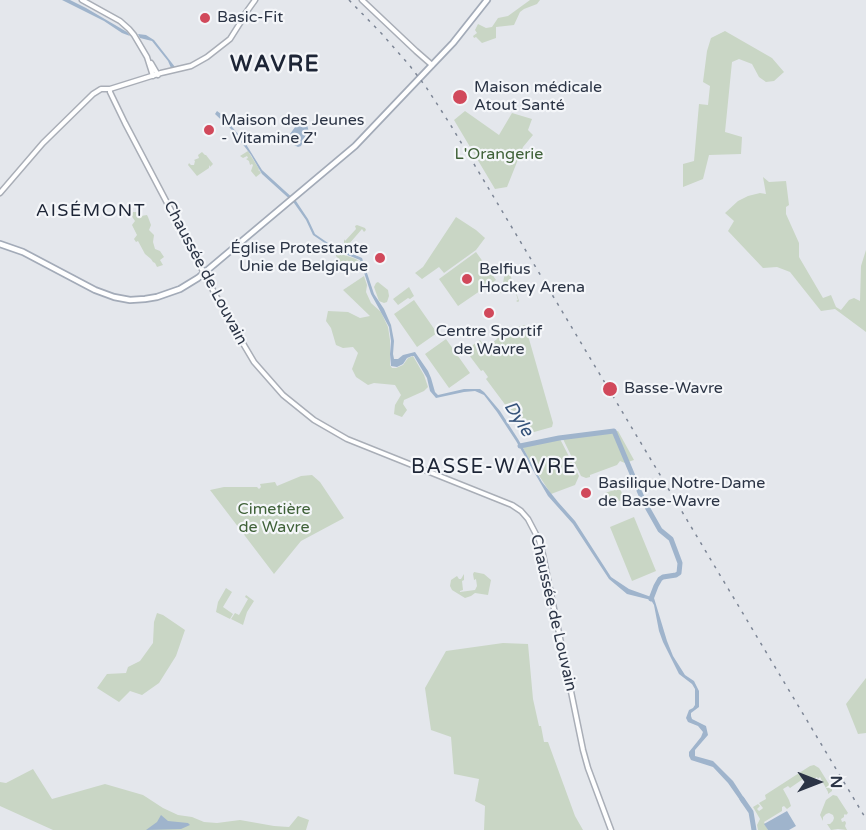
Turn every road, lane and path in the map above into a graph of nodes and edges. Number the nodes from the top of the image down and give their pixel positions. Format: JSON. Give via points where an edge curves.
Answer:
{"nodes":[{"id":1,"x":82,"y":0,"type":"edge"},
{"id":2,"x":362,"y":0,"type":"edge"},
{"id":3,"x":487,"y":0,"type":"edge"},
{"id":4,"x":254,"y":1,"type":"edge"},
{"id":5,"x":432,"y":65,"type":"junction"},
{"id":6,"x":155,"y":76,"type":"junction"},
{"id":7,"x":110,"y":89,"type":"junction"},
{"id":8,"x":0,"y":193,"type":"edge"},
{"id":9,"x":0,"y":244,"type":"edge"},
{"id":10,"x":204,"y":273,"type":"junction"},
{"id":11,"x":611,"y":830,"type":"edge"}],
"edges":[{"from":1,"to":6,"type":"main road","via":[[134,35]]},
{"from":2,"to":5,"type":"main road"},
{"from":3,"to":5,"type":"main road"},
{"from":4,"to":6,"type":"main road","via":[[241,15],[232,36],[215,52],[191,66]]},
{"from":5,"to":10,"type":"main road","via":[[358,143]]},
{"from":6,"to":7,"type":"main road"},
{"from":7,"to":8,"type":"main road","via":[[93,94],[43,142]]},
{"from":7,"to":10,"type":"main road","name":"Chaussée de Louvain"},
{"from":9,"to":10,"type":"main road","via":[[37,258],[104,294],[130,300],[171,293]]},
{"from":10,"to":11,"type":"main road","name":"Chaussée de Louvain","via":[[254,362],[298,408],[347,439],[512,505],[528,519],[543,555],[583,750]]}]}
